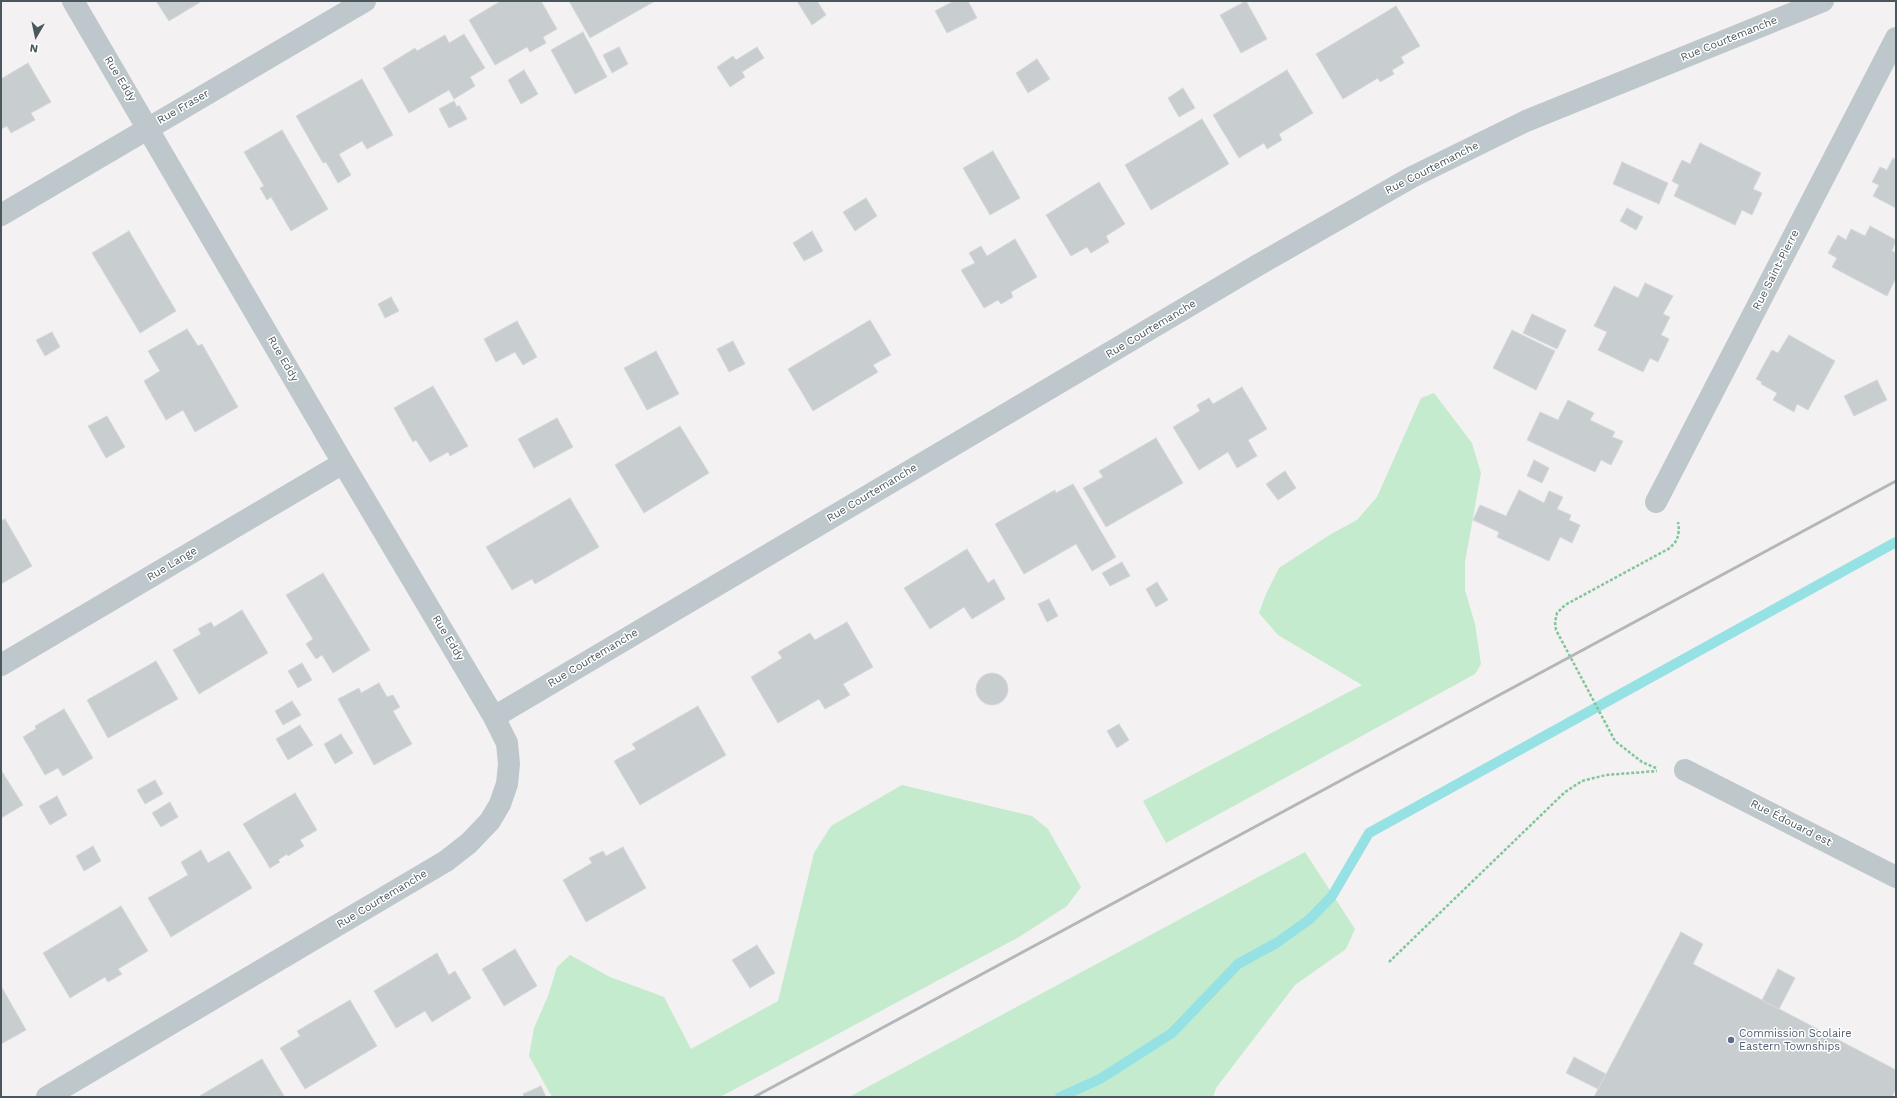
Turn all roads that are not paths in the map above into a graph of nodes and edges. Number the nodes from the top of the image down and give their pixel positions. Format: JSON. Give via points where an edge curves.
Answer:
{"nodes":[{"id":1,"x":74,"y":1,"type":"edge"},
{"id":2,"x":366,"y":1,"type":"edge"},
{"id":3,"x":1823,"y":1,"type":"edge"},
{"id":4,"x":1896,"y":38,"type":"edge"},
{"id":5,"x":148,"y":128,"type":"junction"},
{"id":6,"x":1,"y":215,"type":"edge"},
{"id":7,"x":343,"y":463,"type":"junction"},
{"id":8,"x":1656,"y":502,"type":"road end"},
{"id":9,"x":1,"y":665,"type":"edge"},
{"id":10,"x":494,"y":717,"type":"junction"},
{"id":11,"x":1685,"y":770,"type":"road end"},
{"id":12,"x":1896,"y":877,"type":"edge"},
{"id":13,"x":47,"y":1097,"type":"edge"}],
"edges":[{"from":1,"to":5,"type":"street","name":"Rue Eddy"},
{"from":2,"to":5,"type":"street","name":"Rue Fraser"},
{"from":3,"to":10,"type":"street","name":"Rue Courtemanche","via":[[1526,121],[1412,177],[1258,265]]},
{"from":4,"to":8,"type":"street","name":"Rue Saint-Pierre"},
{"from":5,"to":6,"type":"street","name":"Rue Fraser"},
{"from":5,"to":7,"type":"street","name":"Rue Eddy"},
{"from":7,"to":9,"type":"street","name":"Rue Lange"},
{"from":7,"to":10,"type":"street","name":"Rue Eddy"},
{"from":10,"to":13,"type":"street","name":"Rue Courtemanche","via":[[507,743],[507,784],[490,821],[469,843],[415,880]]},
{"from":11,"to":12,"type":"street","name":"Rue Édouard est"}]}
